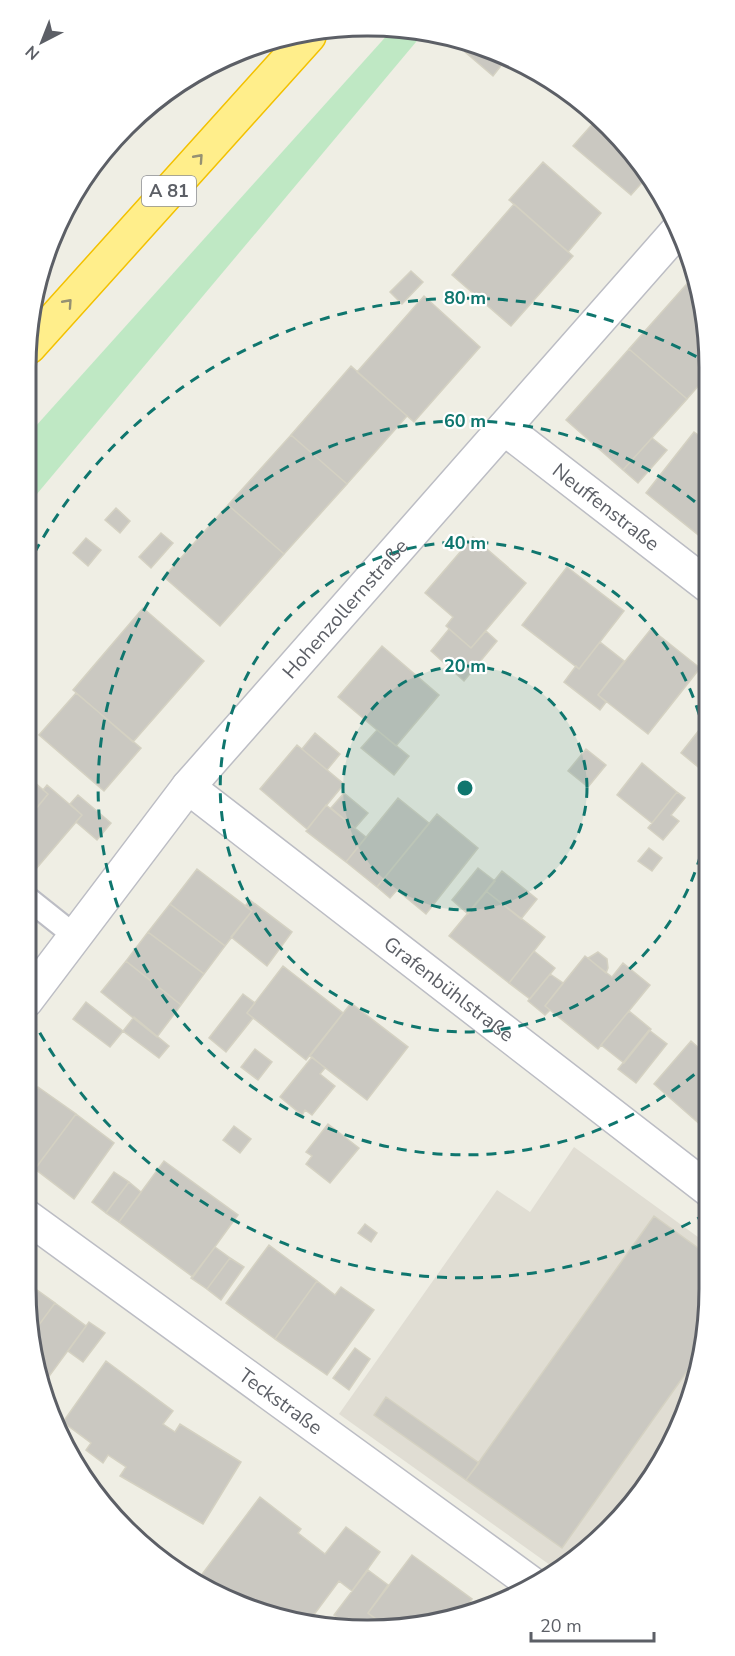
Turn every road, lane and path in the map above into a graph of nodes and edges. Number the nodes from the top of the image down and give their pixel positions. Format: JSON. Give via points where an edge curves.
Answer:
{"nodes":[{"id":1,"x":304,"y":42,"type":"edge"},
{"id":2,"x":672,"y":237,"type":"edge"},
{"id":3,"x":38,"y":337,"type":"edge"},
{"id":4,"x":504,"y":428,"type":"junction"},
{"id":5,"x":699,"y":579,"type":"edge"},
{"id":6,"x":188,"y":787,"type":"junction"},
{"id":7,"x":36,"y":905,"type":"edge"},
{"id":8,"x":75,"y":936,"type":"junction"},
{"id":9,"x":36,"y":988,"type":"edge"},
{"id":10,"x":699,"y":1182,"type":"edge"},
{"id":11,"x":36,"y":1223,"type":"edge"},
{"id":12,"x":526,"y":1580,"type":"edge"}],
"edges":[{"from":3,"to":1,"type":"highway","number":"A 81","one_way":true},
{"from":2,"to":4,"type":"street","name":"Hohenzollernstraße"},
{"from":4,"to":5,"type":"street","name":"Neuffenstraße"},
{"from":4,"to":6,"type":"street","name":"Hohenzollernstraße"},
{"from":6,"to":8,"type":"street","name":"Hohenzollernstraße"},
{"from":6,"to":10,"type":"street","name":"Grafenbühlstraße"},
{"from":7,"to":8,"type":"lane"},
{"from":8,"to":9,"type":"street","name":"Hohenzollernstraße"},
{"from":11,"to":12,"type":"street","name":"Teckstraße"}]}
